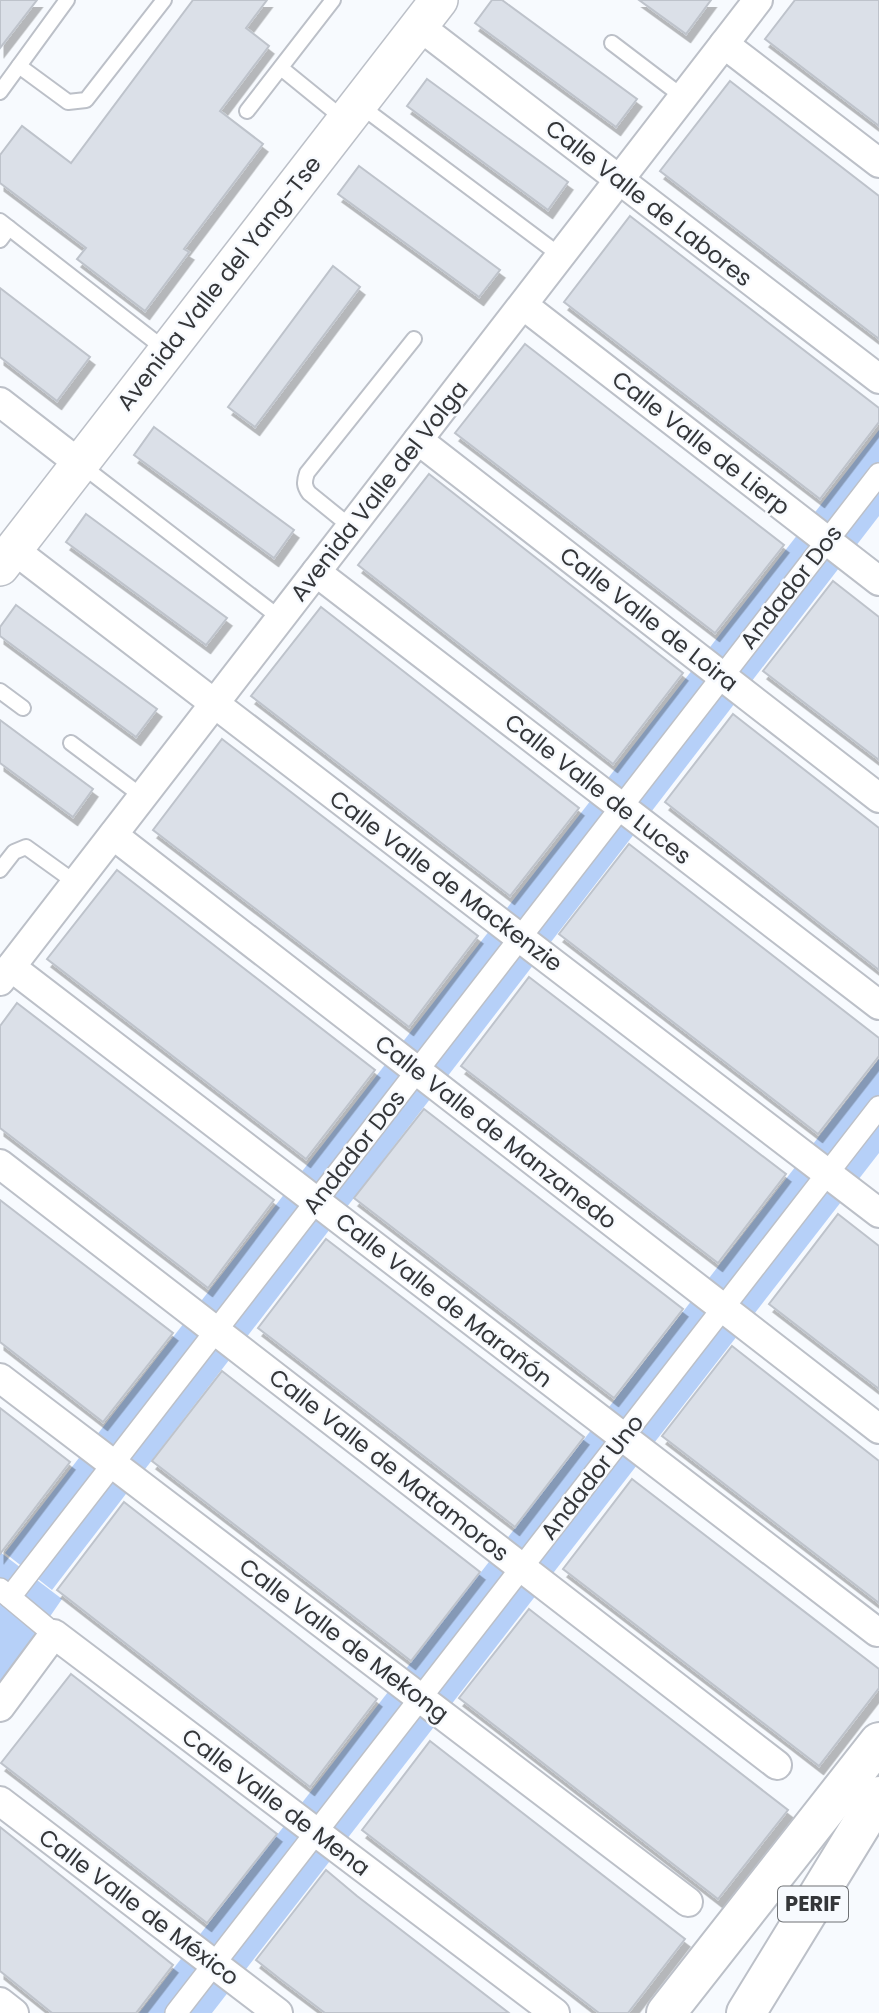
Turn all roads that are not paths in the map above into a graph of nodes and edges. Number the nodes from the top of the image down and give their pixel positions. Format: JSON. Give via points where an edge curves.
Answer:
{"nodes":[{"id":1,"x":67,"y":0,"type":"edge"},
{"id":2,"x":164,"y":0,"type":"edge"},
{"id":3,"x":333,"y":0,"type":"edge"},
{"id":4,"x":758,"y":0,"type":"edge"},
{"id":5,"x":429,"y":13,"type":"edge"},
{"id":6,"x":612,"y":43,"type":"dead end"},
{"id":7,"x":724,"y":44,"type":"junction"},
{"id":8,"x":19,"y":66,"type":"junction"},
{"id":9,"x":281,"y":68,"type":"junction"},
{"id":10,"x":0,"y":92,"type":"edge"},
{"id":11,"x":683,"y":97,"type":"junction"},
{"id":12,"x":247,"y":111,"type":"dead end"},
{"id":13,"x":352,"y":112,"type":"junction"},
{"id":14,"x":879,"y":163,"type":"edge"},
{"id":15,"x":619,"y":180,"type":"junction"},
{"id":16,"x":3,"y":230,"type":"edge"},
{"id":17,"x":561,"y":256,"type":"junction"},
{"id":18,"x":523,"y":305,"type":"junction"},
{"id":19,"x":414,"y":339,"type":"dead end"},
{"id":20,"x":167,"y":351,"type":"junction"},
{"id":21,"x":879,"y":379,"type":"edge"},
{"id":22,"x":0,"y":402,"type":"edge"},
{"id":23,"x":418,"y":440,"type":"junction"},
{"id":24,"x":80,"y":464,"type":"junction"},
{"id":25,"x":879,"y":474,"type":"edge"},
{"id":26,"x":351,"y":527,"type":"junction"},
{"id":27,"x":827,"y":541,"type":"junction"},
{"id":28,"x":7,"y":558,"type":"edge"},
{"id":29,"x":316,"y":572,"type":"junction"},
{"id":30,"x":879,"y":581,"type":"edge"},
{"id":31,"x":281,"y":618,"type":"junction"},
{"id":32,"x":723,"y":676,"type":"junction"},
{"id":33,"x":0,"y":691,"type":"edge"},
{"id":34,"x":214,"y":704,"type":"junction"},
{"id":35,"x":23,"y":708,"type":"dead end"},
{"id":36,"x":71,"y":743,"type":"dead end"},
{"id":37,"x":143,"y":797,"type":"junction"},
{"id":38,"x":879,"y":798,"type":"edge"},
{"id":39,"x":621,"y":807,"type":"junction"},
{"id":40,"x":113,"y":835,"type":"junction"},
{"id":41,"x":0,"y":870,"type":"edge"},
{"id":42,"x":76,"y":883,"type":"junction"},
{"id":43,"x":520,"y":938,"type":"junction"},
{"id":44,"x":6,"y":974,"type":"edge"},
{"id":45,"x":879,"y":1005,"type":"edge"},
{"id":46,"x":417,"y":1071,"type":"junction"},
{"id":47,"x":879,"y":1107,"type":"edge"},
{"id":48,"x":0,"y":1164,"type":"edge"},
{"id":49,"x":828,"y":1174,"type":"junction"},
{"id":50,"x":316,"y":1201,"type":"junction"},
{"id":51,"x":879,"y":1213,"type":"edge"},
{"id":52,"x":723,"y":1308,"type":"junction"},
{"id":53,"x":216,"y":1331,"type":"junction"},
{"id":54,"x":0,"y":1378,"type":"edge"},
{"id":55,"x":879,"y":1429,"type":"edge"},
{"id":56,"x":623,"y":1437,"type":"junction"},
{"id":57,"x":113,"y":1464,"type":"junction"},
{"id":58,"x":522,"y":1568,"type":"junction"},
{"id":59,"x":5,"y":1593,"type":"edge"},
{"id":60,"x":877,"y":1632,"type":"edge"},
{"id":61,"x":54,"y":1634,"type":"junction"},
{"id":62,"x":421,"y":1698,"type":"junction"},
{"id":63,"x":0,"y":1707,"type":"edge"},
{"id":64,"x":879,"y":1742,"type":"edge"},
{"id":65,"x":777,"y":1765,"type":"dead end"},
{"id":66,"x":879,"y":1796,"type":"edge"},
{"id":67,"x":0,"y":1801,"type":"edge"},
{"id":68,"x":316,"y":1833,"type":"junction"},
{"id":69,"x":688,"y":1902,"type":"dead end"},
{"id":70,"x":214,"y":1964,"type":"junction"},
{"id":71,"x":0,"y":2002,"type":"edge"},
{"id":72,"x":14,"y":2013,"type":"edge"},
{"id":73,"x":176,"y":2013,"type":"edge"},
{"id":74,"x":278,"y":2013,"type":"edge"},
{"id":75,"x":555,"y":2013,"type":"edge"},
{"id":76,"x":666,"y":2013,"type":"edge"},
{"id":77,"x":747,"y":2013,"type":"edge"}],
"edges":[{"from":1,"to":8,"type":"lane"},
{"from":2,"to":8,"type":"lane","via":[[86,100],[68,102]]},
{"from":3,"to":9,"type":"lane"},
{"from":4,"to":7,"type":"street","name":"Avenida Valle del Volga"},
{"from":5,"to":13,"type":"street","name":"Avenida Valle del Yang-Tse"},
{"from":5,"to":15,"type":"street","name":"Calle Valle de Labores"},
{"from":6,"to":11,"type":"lane"},
{"from":7,"to":11,"type":"street","name":"Avenida Valle del Volga"},
{"from":7,"to":14,"type":"street"},
{"from":8,"to":10,"type":"lane"},
{"from":9,"to":12,"type":"lane"},
{"from":9,"to":13,"type":"lane"},
{"from":11,"to":15,"type":"street","name":"Avenida Valle del Volga"},
{"from":13,"to":17,"type":"lane"},
{"from":13,"to":20,"type":"street","name":"Avenida Valle del Yang-Tse"},
{"from":15,"to":17,"type":"street","name":"Avenida Valle del Volga"},
{"from":15,"to":21,"type":"street","name":"Calle Valle de Labores"},
{"from":16,"to":20,"type":"lane"},
{"from":17,"to":18,"type":"street","name":"Avenida Valle del Volga"},
{"from":18,"to":23,"type":"street","name":"Avenida Valle del Volga"},
{"from":18,"to":27,"type":"street","name":"Calle Valle de Lierp"},
{"from":19,"to":26,"type":"lane","via":[[304,480],[309,493]]},
{"from":20,"to":24,"type":"street","name":"Avenida Valle del Yang-Tse"},
{"from":22,"to":24,"type":"street"},
{"from":23,"to":26,"type":"street","name":"Avenida Valle del Volga"},
{"from":23,"to":32,"type":"street","name":"Calle Valle de Loira"},
{"from":24,"to":28,"type":"street","name":"Avenida Valle del Yang-Tse"},
{"from":24,"to":31,"type":"lane"},
{"from":25,"to":27,"type":"street","name":"Andador Dos"},
{"from":26,"to":29,"type":"street","name":"Avenida Valle del Volga"},
{"from":27,"to":30,"type":"street","name":"Calle Valle de Lierp"},
{"from":27,"to":32,"type":"street","name":"Andador Dos"},
{"from":28,"to":34,"type":"street","name":"Calle Valle de Mackenzie"},
{"from":29,"to":31,"type":"street","name":"Avenida Valle del Volga"},
{"from":29,"to":39,"type":"street","name":"Calle Valle de Luces"},
{"from":31,"to":34,"type":"street","name":"Avenida Valle del Volga"},
{"from":32,"to":38,"type":"street","name":"Calle Valle de Loira"},
{"from":32,"to":39,"type":"street","name":"Andador Dos"},
{"from":33,"to":35,"type":"lane"},
{"from":34,"to":37,"type":"street","name":"Avenida Valle del Volga"},
{"from":34,"to":43,"type":"street","name":"Calle Valle de Mackenzie"},
{"from":36,"to":37,"type":"lane"},
{"from":37,"to":40,"type":"street","name":"Avenida Valle del Volga"},
{"from":39,"to":43,"type":"street","name":"Andador Dos"},
{"from":39,"to":45,"type":"street","name":"Calle Valle de Luces"},
{"from":40,"to":42,"type":"street","name":"Avenida Valle del Volga"},
{"from":40,"to":46,"type":"street","name":"Calle Valle de Manzanedo"},
{"from":41,"to":42,"type":"lane","via":[[14,852],[26,847]]},
{"from":42,"to":44,"type":"street","name":"Avenida Valle del Volga"},
{"from":43,"to":46,"type":"street","name":"Andador Dos"},
{"from":43,"to":49,"type":"street","name":"Calle Valle de Mackenzie"},
{"from":44,"to":50,"type":"street","name":"Calle Valle de Marañón"},
{"from":46,"to":50,"type":"street","name":"Andador Dos"},
{"from":46,"to":52,"type":"street","name":"Calle Valle de Manzanedo"},
{"from":47,"to":49,"type":"street","name":"Andador Uno"},
{"from":48,"to":53,"type":"street","name":"Calle Valle de Matamoros"},
{"from":49,"to":51,"type":"street","name":"Calle Valle de Mackenzie"},
{"from":49,"to":52,"type":"street","name":"Andador Uno"},
{"from":50,"to":53,"type":"street","name":"Andador Dos"},
{"from":50,"to":56,"type":"street","name":"Calle Valle de Marañón"},
{"from":52,"to":55,"type":"street","name":"Calle Valle de Manzanedo"},
{"from":52,"to":56,"type":"street","name":"Andador Uno"},
{"from":53,"to":57,"type":"street","name":"Andador Dos"},
{"from":53,"to":58,"type":"street","name":"Calle Valle de Matamoros"},
{"from":54,"to":57,"type":"street","name":"Calle Valle de Mekong"},
{"from":56,"to":58,"type":"street","name":"Andador Uno"},
{"from":56,"to":60,"type":"street","name":"Calle Valle de Marañón"},
{"from":57,"to":59,"type":"street","name":"Andador Dos"},
{"from":57,"to":62,"type":"street","name":"Calle Valle de Mekong"},
{"from":58,"to":62,"type":"street","name":"Andador Uno"},
{"from":58,"to":65,"type":"street","name":"Calle Valle de Matamoros"},
{"from":59,"to":61,"type":"street","name":"Calle Valle de Mena"},
{"from":61,"to":63,"type":"street"},
{"from":61,"to":68,"type":"street","name":"Calle Valle de Mena"},
{"from":62,"to":68,"type":"street","name":"Andador Uno"},
{"from":62,"to":69,"type":"street","name":"Calle Valle de Mekong"},
{"from":64,"to":76,"type":"highway"},
{"from":66,"to":77,"type":"highway","number":"PERIF"},
{"from":67,"to":70,"type":"street","name":"Calle Valle de México"},
{"from":68,"to":70,"type":"street","name":"Andador Uno"},
{"from":68,"to":75,"type":"street","name":"Calle Valle de Mena"},
{"from":70,"to":73,"type":"street","name":"Andador Uno"},
{"from":70,"to":74,"type":"street","name":"Calle Valle de México"},
{"from":71,"to":72,"type":"street"}]}
